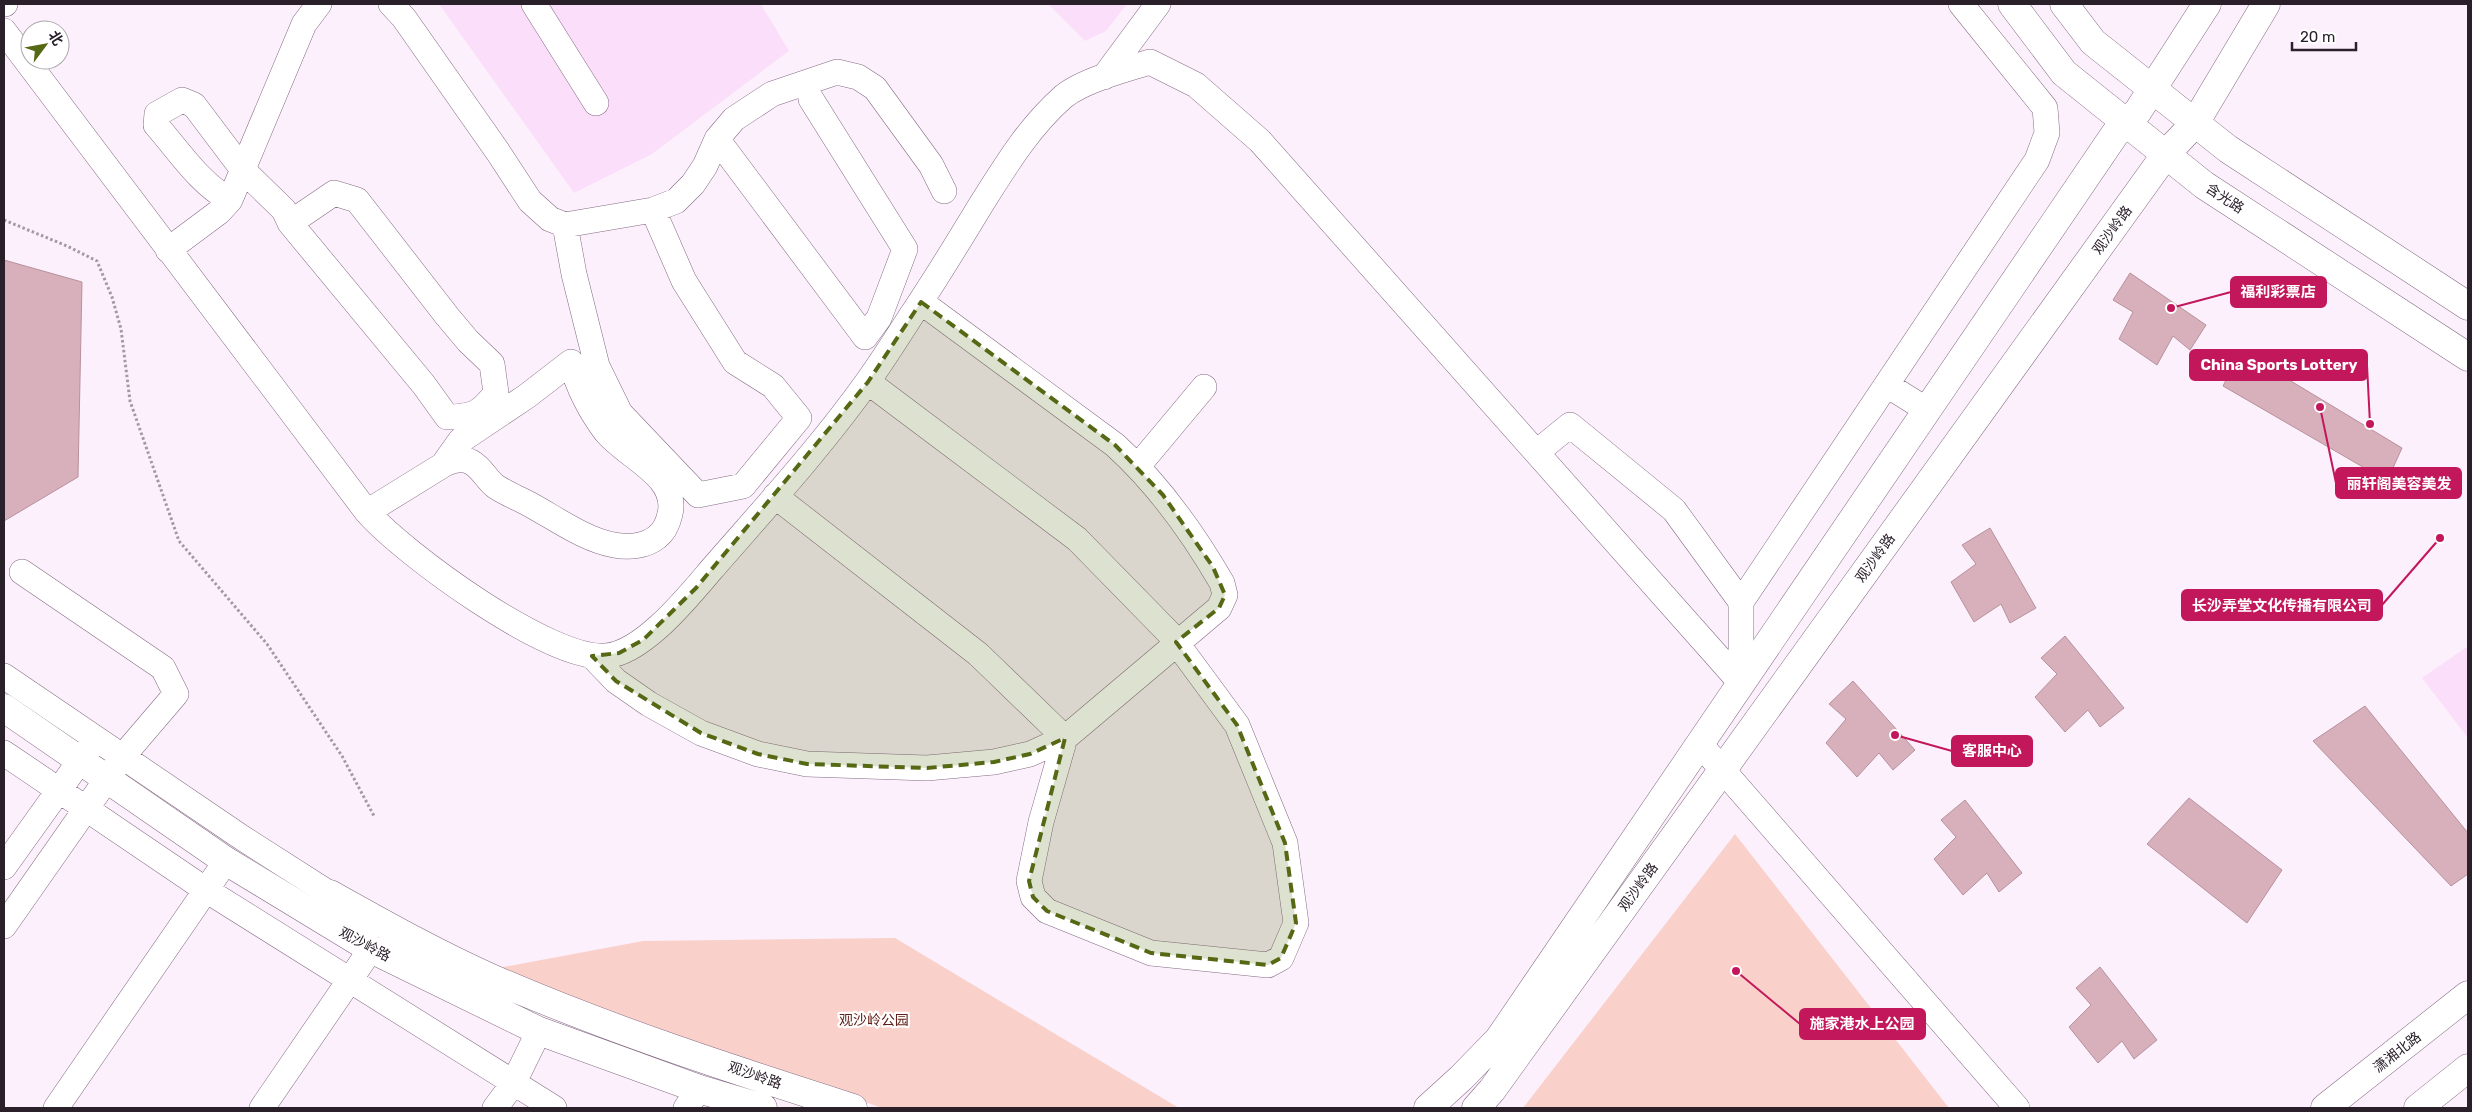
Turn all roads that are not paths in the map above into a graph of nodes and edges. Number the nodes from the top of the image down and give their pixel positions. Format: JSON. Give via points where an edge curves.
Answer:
{"nodes":[{"id":1,"x":319,"y":4,"type":"edge"},
{"id":2,"x":391,"y":4,"type":"edge"},
{"id":3,"x":534,"y":4,"type":"edge"},
{"id":4,"x":1158,"y":4,"type":"edge"},
{"id":5,"x":1961,"y":4,"type":"edge"},
{"id":6,"x":2012,"y":4,"type":"edge"},
{"id":7,"x":2064,"y":4,"type":"edge"},
{"id":8,"x":2207,"y":4,"type":"edge"},
{"id":9,"x":2266,"y":4,"type":"edge"},
{"id":10,"x":4,"y":31,"type":"edge"},
{"id":11,"x":1104,"y":77,"type":"junction"},
{"id":12,"x":2152,"y":89,"type":"junction"},
{"id":13,"x":811,"y":99,"type":"dead end"},
{"id":14,"x":596,"y":103,"type":"dead end"},
{"id":15,"x":2195,"y":122,"type":"junction"},
{"id":16,"x":2126,"y":123,"type":"junction"},
{"id":17,"x":716,"y":139,"type":"junction"},
{"id":18,"x":2166,"y":154,"type":"junction"},
{"id":19,"x":243,"y":170,"type":"junction"},
{"id":20,"x":944,"y":191,"type":"dead end"},
{"id":21,"x":230,"y":200,"type":"junction"},
{"id":22,"x":653,"y":210,"type":"junction"},
{"id":23,"x":290,"y":223,"type":"junction"},
{"id":24,"x":565,"y":225,"type":"junction"},
{"id":25,"x":168,"y":250,"type":"junction"},
{"id":26,"x":921,"y":302,"type":"junction"},
{"id":27,"x":2468,"y":306,"type":"edge"},
{"id":28,"x":2468,"y":357,"type":"edge"},
{"id":29,"x":868,"y":382,"type":"junction"},
{"id":30,"x":1887,"y":385,"type":"junction"},
{"id":31,"x":1204,"y":387,"type":"dead end"},
{"id":32,"x":1927,"y":410,"type":"junction"},
{"id":33,"x":1537,"y":452,"type":"junction"},
{"id":34,"x":443,"y":465,"type":"junction"},
{"id":35,"x":1138,"y":466,"type":"junction"},
{"id":36,"x":775,"y":496,"type":"junction"},
{"id":37,"x":367,"y":512,"type":"junction"},
{"id":38,"x":22,"y":572,"type":"dead end"},
{"id":39,"x":1741,"y":602,"type":"junction"},
{"id":40,"x":1176,"y":642,"type":"junction"},
{"id":41,"x":592,"y":656,"type":"junction"},
{"id":42,"x":4,"y":676,"type":"edge"},
{"id":43,"x":1741,"y":683,"type":"junction"},
{"id":44,"x":4,"y":708,"type":"edge"},
{"id":45,"x":96,"y":738,"type":"junction"},
{"id":46,"x":1065,"y":738,"type":"junction"},
{"id":47,"x":1700,"y":744,"type":"junction"},
{"id":48,"x":4,"y":753,"type":"edge"},
{"id":49,"x":123,"y":756,"type":"junction"},
{"id":50,"x":81,"y":761,"type":"junction"},
{"id":51,"x":1722,"y":770,"type":"junction"},
{"id":52,"x":107,"y":779,"type":"junction"},
{"id":53,"x":59,"y":791,"type":"junction"},
{"id":54,"x":86,"y":809,"type":"junction"},
{"id":55,"x":226,"y":861,"type":"junction"},
{"id":56,"x":4,"y":867,"type":"edge"},
{"id":57,"x":206,"y":890,"type":"junction"},
{"id":58,"x":330,"y":894,"type":"joint"},
{"id":59,"x":4,"y":926,"type":"edge"},
{"id":60,"x":371,"y":949,"type":"junction"},
{"id":61,"x":350,"y":982,"type":"junction"},
{"id":62,"x":2468,"y":996,"type":"edge"},
{"id":63,"x":539,"y":1031,"type":"junction"},
{"id":64,"x":2468,"y":1068,"type":"edge"},
{"id":65,"x":513,"y":1084,"type":"junction"},
{"id":66,"x":692,"y":1098,"type":"edge"},
{"id":67,"x":56,"y":1108,"type":"edge"},
{"id":68,"x":262,"y":1108,"type":"edge"},
{"id":69,"x":495,"y":1108,"type":"edge"},
{"id":70,"x":554,"y":1108,"type":"edge"},
{"id":71,"x":764,"y":1108,"type":"edge"},
{"id":72,"x":853,"y":1108,"type":"edge"},
{"id":73,"x":1428,"y":1108,"type":"edge"},
{"id":74,"x":1476,"y":1108,"type":"edge"},
{"id":75,"x":2016,"y":1108,"type":"edge"},
{"id":76,"x":2325,"y":1108,"type":"edge"},
{"id":77,"x":2418,"y":1108,"type":"edge"}],
"edges":[{"from":1,"to":19,"type":"street","via":[[304,24]]},
{"from":2,"to":24,"type":"street","via":[[404,18],[530,201],[550,219]]},
{"from":3,"to":14,"type":"street"},
{"from":4,"to":11,"type":"street"},
{"from":5,"to":30,"type":"street","via":[[2045,108],[2047,133],[2037,160]]},
{"from":6,"to":16,"type":"main road","name":"含光路","via":[[2064,73]]},
{"from":7,"to":12,"type":"main road","via":[[2093,42]]},
{"from":8,"to":12,"type":"main road","name":"观沙岭路"},
{"from":9,"to":15,"type":"main road","name":"观沙岭路"},
{"from":10,"to":25,"type":"street"},
{"from":11,"to":26,"type":"street","via":[[1065,96],[1018,145]]},
{"from":11,"to":33,"type":"street","via":[[1150,62],[1196,85],[1260,141]]},
{"from":12,"to":15,"type":"main road"},
{"from":12,"to":16,"type":"main road","name":"观沙岭路"},
{"from":13,"to":17,"type":"street","via":[[905,249],[878,318],[865,337]]},
{"from":15,"to":18,"type":"main road","name":"观沙岭路"},
{"from":15,"to":27,"type":"main road","via":[[2228,149]]},
{"from":16,"to":18,"type":"main road","name":"含光路"},
{"from":16,"to":32,"type":"main road","name":"观沙岭路","via":[[2115,134]]},
{"from":17,"to":20,"type":"street","via":[[734,119],[772,94],[837,72],[858,77],[875,88],[931,165]]},
{"from":17,"to":22,"type":"street","via":[[706,166],[693,184],[676,201]]},
{"from":18,"to":28,"type":"main road","name":"含光路","via":[[2204,185]]},
{"from":18,"to":51,"type":"main road","name":"观沙岭路"},
{"from":19,"to":21,"type":"street"},
{"from":19,"to":21,"type":"street","via":[[194,105],[182,100],[157,114],[156,125],[204,181]]},
{"from":19,"to":23,"type":"street","via":[[284,210]]},
{"from":21,"to":25,"type":"street"},
{"from":22,"to":24,"type":"street"},
{"from":22,"to":24,"type":"street","via":[[684,281],[735,362],[773,386],[799,418],[743,486],[698,494],[620,413],[597,366]]},
{"from":23,"to":23,"type":"street","via":[[334,193],[357,200],[447,316],[492,364],[496,393],[482,410],[466,417],[447,417]]},
{"from":25,"to":37,"type":"street"},
{"from":26,"to":29,"type":"street"},
{"from":26,"to":35,"type":"street","via":[[1115,445]]},
{"from":29,"to":36,"type":"street"},
{"from":29,"to":40,"type":"street","via":[[1077,538]]},
{"from":30,"to":32,"type":"street"},
{"from":30,"to":39,"type":"street"},
{"from":31,"to":35,"type":"street"},
{"from":32,"to":43,"type":"main road","name":"观沙岭路"},
{"from":33,"to":39,"type":"street","via":[[1570,425],[1674,510]]},
{"from":33,"to":43,"type":"street"},
{"from":34,"to":34,"type":"street","via":[[452,460],[470,461],[495,486],[589,536],[614,545],[644,545],[659,536],[668,524],[672,506],[661,478],[621,448],[606,432],[578,388],[571,362],[460,441]]},
{"from":34,"to":37,"type":"street"},
{"from":35,"to":40,"type":"street","via":[[1222,582],[1225,595],[1219,608]]},
{"from":36,"to":41,"type":"street","via":[[696,588],[643,640],[620,653]]},
{"from":36,"to":46,"type":"street","via":[[978,654]]},
{"from":37,"to":41,"type":"street","via":[[404,548],[507,620],[544,639]]},
{"from":38,"to":49,"type":"street","via":[[163,668],[176,694]]},
{"from":39,"to":43,"type":"street"},
{"from":40,"to":46,"type":"street"},
{"from":40,"to":46,"type":"street","via":[[1237,725],[1285,843],[1296,923],[1281,958],[1268,965],[1151,953],[1047,911],[1034,897],[1029,881],[1041,822]]},
{"from":41,"to":46,"type":"street","via":[[616,681],[701,733],[758,754],[807,764],[927,768],[994,762],[1030,754]]},
{"from":42,"to":45,"type":"street"},
{"from":43,"to":47,"type":"main road","name":"观沙岭路"},
{"from":44,"to":50,"type":"main road","name":"观沙岭路"},
{"from":45,"to":49,"type":"street"},
{"from":45,"to":50,"type":"street"},
{"from":47,"to":51,"type":"street"},
{"from":47,"to":73,"type":"main road","name":"观沙岭路","via":[[1499,1039]]},
{"from":48,"to":53,"type":"street"},
{"from":49,"to":52,"type":"street"},
{"from":49,"to":58,"type":"street"},
{"from":50,"to":52,"type":"main road","name":"观沙岭路"},
{"from":50,"to":53,"type":"street"},
{"from":51,"to":74,"type":"main road","name":"观沙岭路"},
{"from":51,"to":75,"type":"street"},
{"from":52,"to":54,"type":"street"},
{"from":52,"to":55,"type":"main road","name":"观沙岭路"},
{"from":53,"to":54,"type":"street"},
{"from":53,"to":56,"type":"street"},
{"from":54,"to":57,"type":"street"},
{"from":54,"to":59,"type":"street"},
{"from":55,"to":57,"type":"street"},
{"from":55,"to":60,"type":"main road","name":"观沙岭路"},
{"from":57,"to":61,"type":"street"},
{"from":57,"to":67,"type":"street"},
{"from":58,"to":72,"type":"main road","name":"观沙岭路","via":[[406,937],[577,1014]]},
{"from":60,"to":61,"type":"street"},
{"from":60,"to":63,"type":"main road","name":"观沙岭路"},
{"from":61,"to":65,"type":"street"},
{"from":61,"to":68,"type":"street"},
{"from":62,"to":76,"type":"main road","name":"潇湘北路"},
{"from":63,"to":65,"type":"street"},
{"from":63,"to":66,"type":"main road","name":"观沙岭路"},
{"from":64,"to":77,"type":"main road"},
{"from":65,"to":69,"type":"street"},
{"from":65,"to":70,"type":"street"},
{"from":66,"to":71,"type":"main road","name":"观沙岭路"}]}
